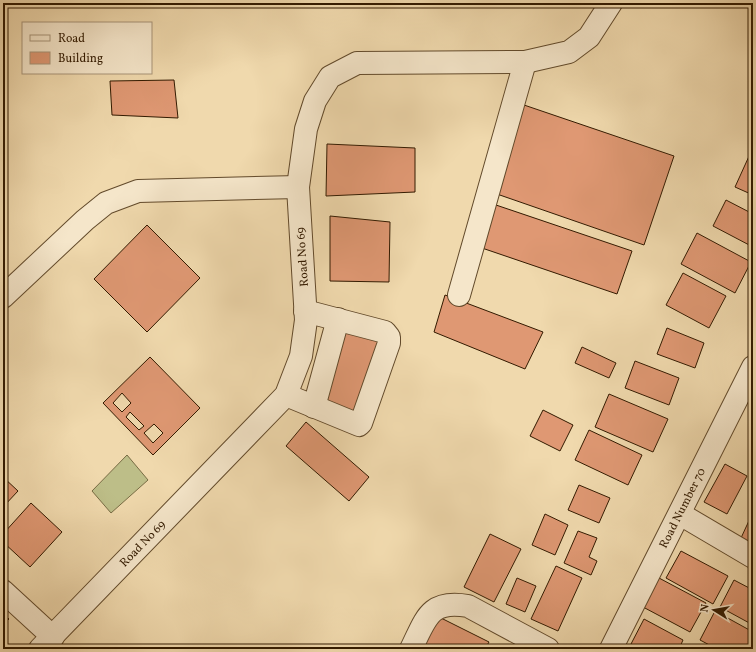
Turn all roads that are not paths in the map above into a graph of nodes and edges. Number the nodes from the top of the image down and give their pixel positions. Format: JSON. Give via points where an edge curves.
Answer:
{"nodes":[{"id":1,"x":611,"y":3,"type":"edge"},
{"id":2,"x":525,"y":62,"type":"junction"},
{"id":3,"x":298,"y":187,"type":"junction"},
{"id":4,"x":459,"y":295,"type":"dead end"},
{"id":5,"x":3,"y":297,"type":"edge"},
{"id":6,"x":305,"y":311,"type":"junction"},
{"id":7,"x":338,"y":319,"type":"junction"},
{"id":8,"x":752,"y":371,"type":"edge"},
{"id":9,"x":286,"y":395,"type":"junction"},
{"id":10,"x":314,"y":407,"type":"junction"},
{"id":11,"x":680,"y":514,"type":"junction"},
{"id":12,"x":753,"y":557,"type":"edge"},
{"id":13,"x":3,"y":591,"type":"edge"},
{"id":14,"x":46,"y":643,"type":"edge"},
{"id":15,"x":410,"y":649,"type":"edge"},
{"id":16,"x":548,"y":649,"type":"edge"},
{"id":17,"x":612,"y":649,"type":"edge"}],
"edges":[{"from":1,"to":2,"type":"street","name":"Road No 69","via":[[589,37],[569,52]]},
{"from":2,"to":3,"type":"street","name":"Road No 69","via":[[357,63],[330,77],[315,101],[306,129]]},
{"from":2,"to":4,"type":"street"},
{"from":3,"to":5,"type":"street","via":[[138,191],[106,203]]},
{"from":3,"to":6,"type":"street","name":"Road No 69"},
{"from":6,"to":7,"type":"street"},
{"from":6,"to":9,"type":"street","name":"Road No 69","via":[[301,356]]},
{"from":7,"to":10,"type":"street"},
{"from":7,"to":10,"type":"street","via":[[385,332],[389,343],[361,423],[356,425]]},
{"from":8,"to":11,"type":"street","name":"Road Number 70"},
{"from":9,"to":10,"type":"street"},
{"from":9,"to":14,"type":"street","name":"Road No 69"},
{"from":11,"to":12,"type":"street"},
{"from":11,"to":17,"type":"street","name":"Road Number 70"},
{"from":13,"to":14,"type":"street"},
{"from":15,"to":16,"type":"street","via":[[426,618],[439,606],[454,604],[468,606]]}]}
